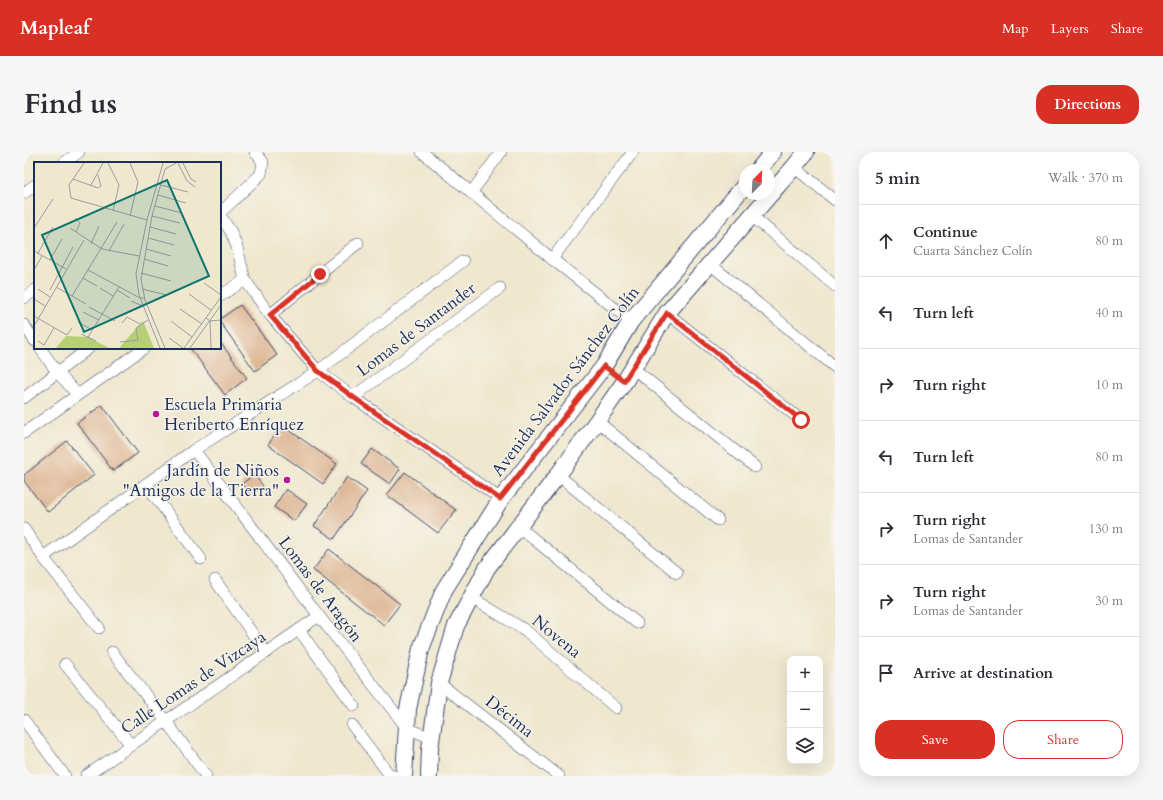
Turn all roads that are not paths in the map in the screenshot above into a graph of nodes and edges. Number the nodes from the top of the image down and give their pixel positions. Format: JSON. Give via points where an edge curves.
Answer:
{"nodes":[{"id":1,"x":79,"y":152,"type":"edge"},
{"id":2,"x":255,"y":152,"type":"edge"},
{"id":3,"x":422,"y":152,"type":"edge"},
{"id":4,"x":501,"y":152,"type":"edge"},
{"id":5,"x":633,"y":152,"type":"edge"},
{"id":6,"x":773,"y":152,"type":"edge"},
{"id":7,"x":806,"y":152,"type":"edge"},
{"id":8,"x":65,"y":162,"type":"edge"},
{"id":9,"x":763,"y":164,"type":"edge"},
{"id":10,"x":794,"y":167,"type":"junction"},
{"id":11,"x":34,"y":186,"type":"edge"},
{"id":12,"x":739,"y":192,"type":"edge"},
{"id":13,"x":24,"y":193,"type":"edge"},
{"id":14,"x":471,"y":193,"type":"junction"},
{"id":15,"x":835,"y":200,"type":"edge"},
{"id":16,"x":221,"y":213,"type":"edge"},
{"id":17,"x":221,"y":216,"type":"edge"},
{"id":18,"x":752,"y":216,"type":"junction"},
{"id":19,"x":358,"y":242,"type":"dead end"},
{"id":20,"x":552,"y":259,"type":"junction"},
{"id":21,"x":463,"y":261,"type":"dead end"},
{"id":22,"x":710,"y":264,"type":"junction"},
{"id":23,"x":245,"y":280,"type":"junction"},
{"id":24,"x":835,"y":286,"type":"edge"},
{"id":25,"x":500,"y":288,"type":"dead end"},
{"id":26,"x":34,"y":291,"type":"edge"},
{"id":27,"x":221,"y":295,"type":"edge"},
{"id":28,"x":24,"y":298,"type":"edge"},
{"id":29,"x":667,"y":313,"type":"junction"},
{"id":30,"x":270,"y":315,"type":"junction"},
{"id":31,"x":631,"y":321,"type":"junction"},
{"id":32,"x":24,"y":325,"type":"edge"},
{"id":33,"x":34,"y":340,"type":"edge"},
{"id":34,"x":41,"y":349,"type":"edge"},
{"id":35,"x":88,"y":349,"type":"edge"},
{"id":36,"x":143,"y":349,"type":"edge"},
{"id":37,"x":604,"y":366,"type":"junction"},
{"id":38,"x":835,"y":367,"type":"edge"},
{"id":39,"x":318,"y":371,"type":"junction"},
{"id":40,"x":57,"y":372,"type":"junction"},
{"id":41,"x":629,"y":375,"type":"junction"},
{"id":42,"x":77,"y":394,"type":"junction"},
{"id":43,"x":353,"y":397,"type":"junction"},
{"id":44,"x":24,"y":398,"type":"edge"},
{"id":45,"x":801,"y":420,"type":"dead end"},
{"id":46,"x":597,"y":421,"type":"junction"},
{"id":47,"x":24,"y":433,"type":"edge"},
{"id":48,"x":194,"y":450,"type":"junction"},
{"id":49,"x":755,"y":467,"type":"dead end"},
{"id":50,"x":558,"y":474,"type":"junction"},
{"id":51,"x":146,"y":484,"type":"junction"},
{"id":52,"x":500,"y":499,"type":"junction"},
{"id":53,"x":718,"y":520,"type":"dead end"},
{"id":54,"x":519,"y":527,"type":"junction"},
{"id":55,"x":24,"y":529,"type":"edge"},
{"id":56,"x":44,"y":557,"type":"junction"},
{"id":57,"x":201,"y":559,"type":"dead end"},
{"id":58,"x":677,"y":573,"type":"dead end"},
{"id":59,"x":215,"y":580,"type":"dead end"},
{"id":60,"x":472,"y":598,"type":"junction"},
{"id":61,"x":320,"y":616,"type":"junction"},
{"id":62,"x":637,"y":623,"type":"dead end"},
{"id":63,"x":99,"y":628,"type":"dead end"},
{"id":64,"x":299,"y":630,"type":"junction"},
{"id":65,"x":112,"y":652,"type":"dead end"},
{"id":66,"x":266,"y":653,"type":"junction"},
{"id":67,"x":65,"y":664,"type":"dead end"},
{"id":68,"x":439,"y":683,"type":"junction"},
{"id":69,"x":354,"y":706,"type":"dead end"},
{"id":70,"x":616,"y":708,"type":"dead end"},
{"id":71,"x":24,"y":720,"type":"edge"},
{"id":72,"x":166,"y":721,"type":"junction"},
{"id":73,"x":352,"y":725,"type":"dead end"},
{"id":74,"x":407,"y":728,"type":"junction"},
{"id":75,"x":431,"y":738,"type":"junction"},
{"id":76,"x":131,"y":745,"type":"junction"},
{"id":77,"x":65,"y":776,"type":"edge"},
{"id":78,"x":86,"y":776,"type":"edge"},
{"id":79,"x":206,"y":776,"type":"edge"},
{"id":80,"x":394,"y":776,"type":"edge"},
{"id":81,"x":404,"y":776,"type":"edge"},
{"id":82,"x":429,"y":776,"type":"edge"},
{"id":83,"x":560,"y":776,"type":"edge"}],
"edges":[{"from":1,"to":8,"type":"street"},
{"from":2,"to":16,"type":"street","via":[[262,162],[261,174]]},
{"from":3,"to":14,"type":"street"},
{"from":4,"to":14,"type":"street"},
{"from":5,"to":20,"type":"street"},
{"from":6,"to":9,"type":"street"},
{"from":7,"to":10,"type":"street"},
{"from":10,"to":15,"type":"street"},
{"from":10,"to":18,"type":"street"},
{"from":11,"to":13,"type":"street"},
{"from":12,"to":31,"type":"street","name":"Avenida Salvador Sánchez Colín"},
{"from":14,"to":20,"type":"street"},
{"from":17,"to":23,"type":"street","name":"Lomas de Santander","via":[[237,246]]},
{"from":18,"to":22,"type":"street"},
{"from":18,"to":24,"type":"street"},
{"from":19,"to":30,"type":"street"},
{"from":20,"to":31,"type":"street"},
{"from":21,"to":39,"type":"street","name":"Lomas de Santander"},
{"from":22,"to":29,"type":"street"},
{"from":22,"to":38,"type":"street"},
{"from":23,"to":27,"type":"street"},
{"from":23,"to":30,"type":"street","name":"Lomas de Santander"},
{"from":25,"to":43,"type":"street","name":"Lomas de Santander"},
{"from":26,"to":28,"type":"street"},
{"from":29,"to":41,"type":"street"},
{"from":29,"to":45,"type":"street"},
{"from":30,"to":39,"type":"street","name":"Lomas de Santander"},
{"from":31,"to":37,"type":"street","name":"Avenida Salvador Sánchez Colín"},
{"from":32,"to":33,"type":"street"},
{"from":34,"to":40,"type":"street"},
{"from":35,"to":40,"type":"street"},
{"from":36,"to":42,"type":"street"},
{"from":37,"to":41,"type":"street"},
{"from":37,"to":52,"type":"street","name":"Avenida Salvador Sánchez Colín"},
{"from":39,"to":43,"type":"street","name":"Lomas de Santander"},
{"from":39,"to":48,"type":"street"},
{"from":40,"to":42,"type":"street"},
{"from":40,"to":44,"type":"street"},
{"from":41,"to":46,"type":"street"},
{"from":41,"to":49,"type":"street"},
{"from":42,"to":47,"type":"street"},
{"from":43,"to":52,"type":"street","name":"Lomas de Santander"},
{"from":46,"to":50,"type":"street"},
{"from":46,"to":53,"type":"street"},
{"from":48,"to":51,"type":"street"},
{"from":48,"to":61,"type":"street","name":"Lomas de Aragón"},
{"from":50,"to":54,"type":"street"},
{"from":50,"to":58,"type":"street"},
{"from":51,"to":56,"type":"street"},
{"from":51,"to":57,"type":"street"},
{"from":52,"to":74,"type":"street","name":"Avenida Salvador Sánchez Colín","via":[[444,590],[421,649],[408,709]]},
{"from":54,"to":60,"type":"street","via":[[487,568]]},
{"from":54,"to":62,"type":"street"},
{"from":55,"to":56,"type":"street"},
{"from":56,"to":63,"type":"street"},
{"from":59,"to":66,"type":"street"},
{"from":60,"to":68,"type":"street","via":[[456,626]]},
{"from":60,"to":70,"type":"street","name":"Novena","via":[[525,630]]},
{"from":61,"to":64,"type":"street","name":"Calle Lomas de Vizcaya"},
{"from":61,"to":74,"type":"street","name":"Lomas de Aragón"},
{"from":64,"to":66,"type":"street","name":"Calle Lomas de Vizcaya"},
{"from":64,"to":69,"type":"street"},
{"from":65,"to":72,"type":"street"},
{"from":66,"to":72,"type":"street","name":"Calle Lomas de Vizcaya"},
{"from":67,"to":76,"type":"street"},
{"from":68,"to":75,"type":"street"},
{"from":68,"to":83,"type":"street","name":"Décima"},
{"from":71,"to":77,"type":"street"},
{"from":72,"to":76,"type":"street","name":"Calle Lomas de Vizcaya"},
{"from":72,"to":79,"type":"street"},
{"from":73,"to":80,"type":"street","via":[[389,774]]},
{"from":74,"to":75,"type":"street","name":"Lomas de Aragón"},
{"from":74,"to":81,"type":"street","name":"Avenida Salvador Sánchez Colín"},
{"from":75,"to":82,"type":"street"},
{"from":76,"to":78,"type":"street","name":"Calle Lomas de Vizcaya"}]}
